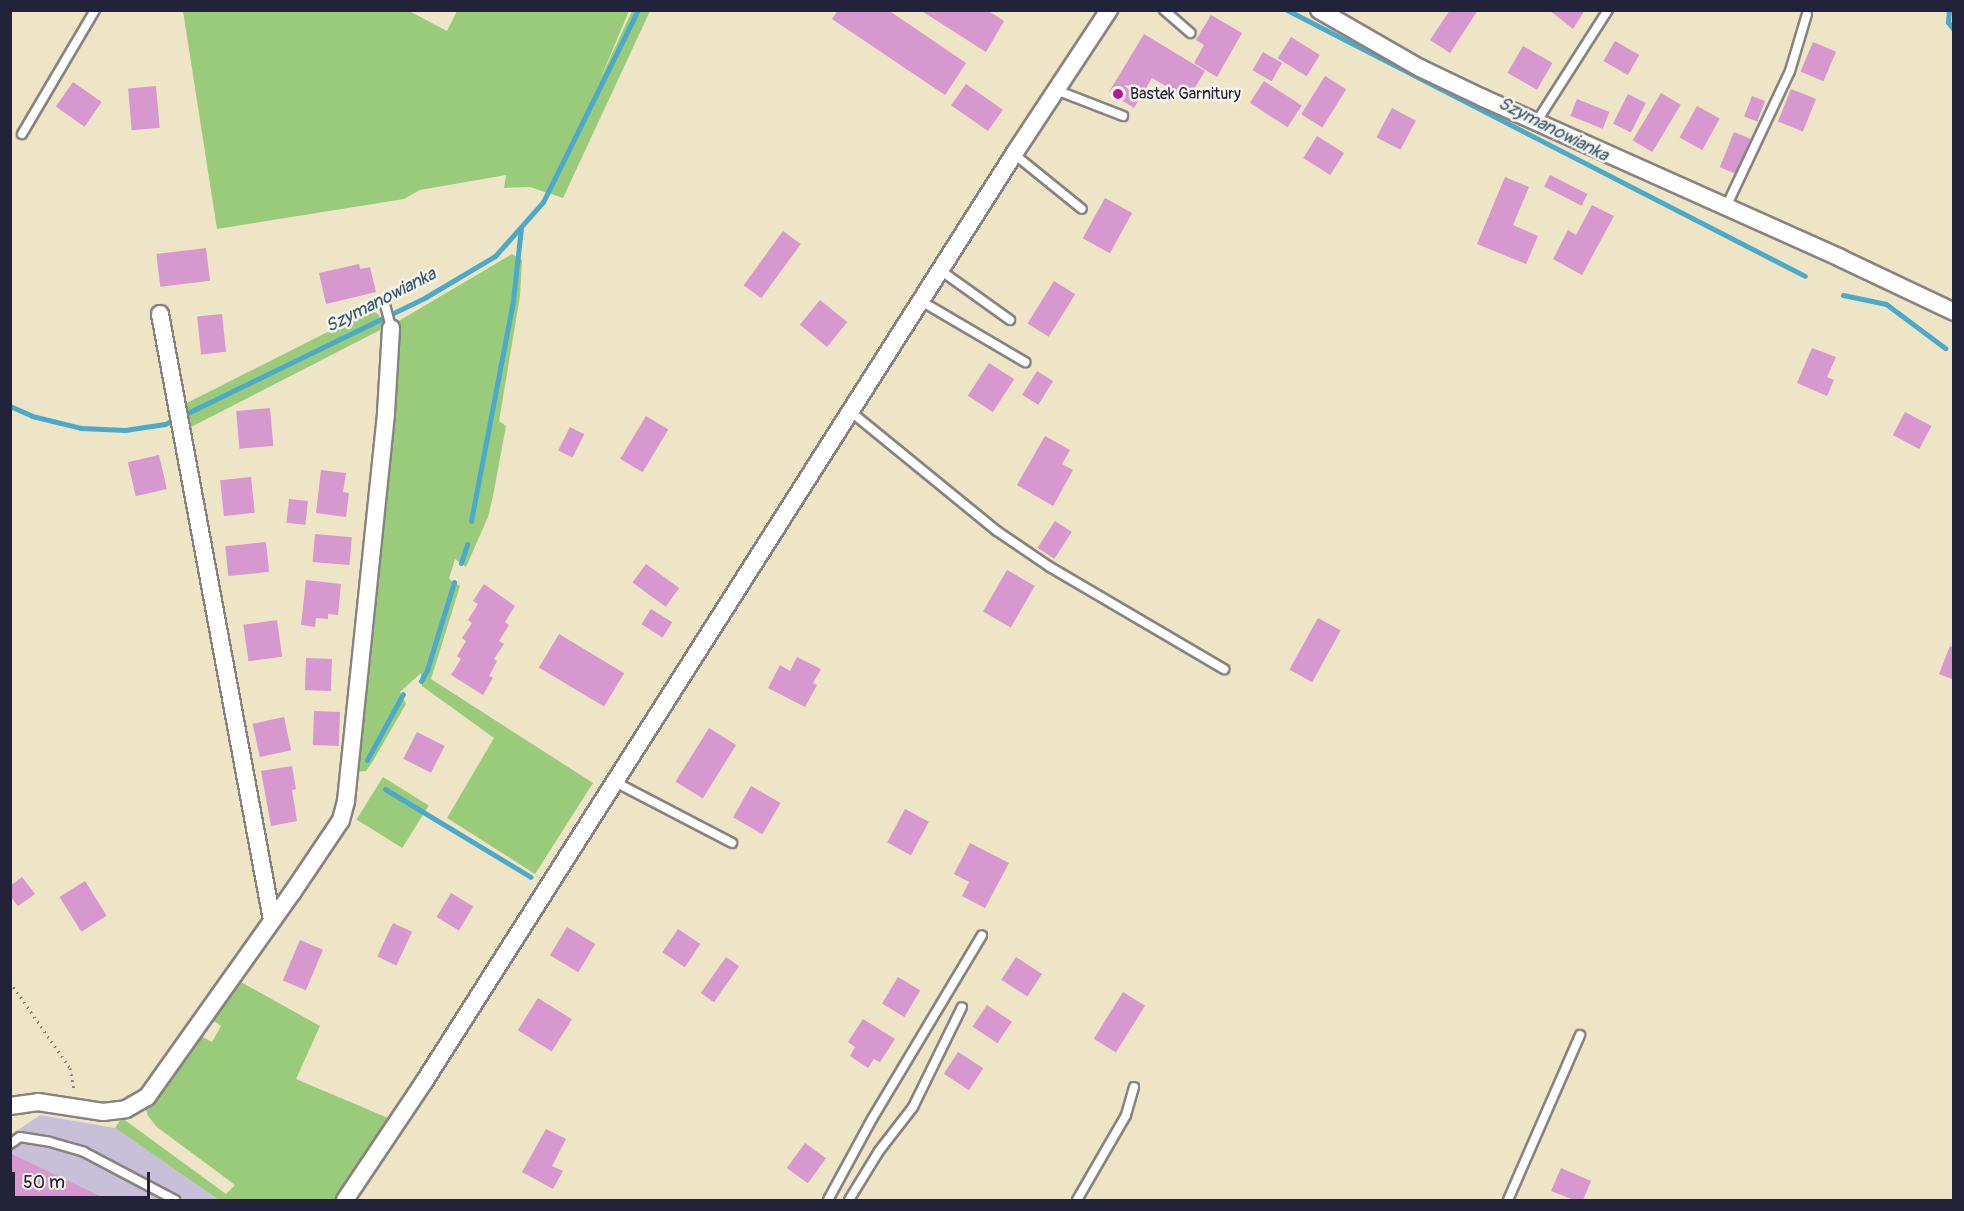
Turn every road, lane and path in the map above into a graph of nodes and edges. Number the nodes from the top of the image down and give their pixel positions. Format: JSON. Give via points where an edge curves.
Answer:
{"nodes":[{"id":1,"x":95,"y":10,"type":"edge"},
{"id":2,"x":1109,"y":10,"type":"edge"},
{"id":3,"x":1164,"y":10,"type":"edge"},
{"id":4,"x":1319,"y":10,"type":"edge"},
{"id":5,"x":1608,"y":10,"type":"edge"},
{"id":6,"x":1807,"y":14,"type":"dead end"},
{"id":7,"x":1190,"y":33,"type":"dead end"},
{"id":8,"x":1056,"y":90,"type":"junction"},
{"id":9,"x":1123,"y":116,"type":"dead end"},
{"id":10,"x":1537,"y":121,"type":"junction"},
{"id":11,"x":22,"y":134,"type":"dead end"},
{"id":12,"x":1014,"y":154,"type":"junction"},
{"id":13,"x":1726,"y":207,"type":"junction"},
{"id":14,"x":1082,"y":209,"type":"dead end"},
{"id":15,"x":940,"y":270,"type":"junction"},
{"id":16,"x":921,"y":301,"type":"junction"},
{"id":17,"x":385,"y":305,"type":"dead end"},
{"id":18,"x":1953,"y":312,"type":"edge"},
{"id":19,"x":160,"y":314,"type":"dead end"},
{"id":20,"x":1010,"y":320,"type":"dead end"},
{"id":21,"x":391,"y":328,"type":"joint"},
{"id":22,"x":1025,"y":362,"type":"dead end"},
{"id":23,"x":851,"y":412,"type":"junction"},
{"id":24,"x":1224,"y":669,"type":"dead end"},
{"id":25,"x":615,"y":782,"type":"junction"},
{"id":26,"x":732,"y":843,"type":"dead end"},
{"id":27,"x":272,"y":920,"type":"junction"},
{"id":28,"x":982,"y":935,"type":"dead end"},
{"id":29,"x":10,"y":982,"type":"edge"},
{"id":30,"x":962,"y":1007,"type":"dead end"},
{"id":31,"x":1580,"y":1035,"type":"dead end"},
{"id":32,"x":1134,"y":1087,"type":"dead end"},
{"id":33,"x":10,"y":1106,"type":"edge"},
{"id":34,"x":70,"y":1106,"type":"junction"},
{"id":35,"x":10,"y":1144,"type":"edge"},
{"id":36,"x":175,"y":1200,"type":"edge"},
{"id":37,"x":345,"y":1200,"type":"edge"},
{"id":38,"x":828,"y":1200,"type":"edge"},
{"id":39,"x":849,"y":1200,"type":"edge"},
{"id":40,"x":1077,"y":1200,"type":"edge"},
{"id":41,"x":1508,"y":1200,"type":"edge"}],
"edges":[{"from":1,"to":11,"type":"lane"},
{"from":2,"to":8,"type":"street"},
{"from":3,"to":7,"type":"lane"},
{"from":4,"to":10,"type":"street","via":[[1420,68]]},
{"from":5,"to":10,"type":"lane"},
{"from":6,"to":13,"type":"lane","via":[[1790,71]]},
{"from":8,"to":9,"type":"lane"},
{"from":8,"to":12,"type":"street"},
{"from":10,"to":13,"type":"street"},
{"from":12,"to":14,"type":"lane"},
{"from":12,"to":15,"type":"street"},
{"from":13,"to":18,"type":"street"},
{"from":15,"to":16,"type":"street"},
{"from":15,"to":20,"type":"lane"},
{"from":16,"to":22,"type":"lane"},
{"from":16,"to":23,"type":"street"},
{"from":17,"to":21,"type":"lane"},
{"from":19,"to":27,"type":"street"},
{"from":21,"to":27,"type":"street","via":[[346,801],[341,820]]},
{"from":23,"to":24,"type":"lane","via":[[997,531],[1050,567]]},
{"from":23,"to":25,"type":"street"},
{"from":25,"to":26,"type":"lane"},
{"from":25,"to":37,"type":"street"},
{"from":27,"to":34,"type":"street","via":[[147,1097],[126,1109],[103,1112]]},
{"from":28,"to":38,"type":"lane"},
{"from":29,"to":34,"type":"path","via":[[70,1068],[75,1084]]},
{"from":30,"to":39,"type":"lane","via":[[913,1107],[879,1151]]},
{"from":31,"to":41,"type":"lane"},
{"from":32,"to":40,"type":"lane","via":[[1126,1115]]},
{"from":33,"to":34,"type":"street","via":[[38,1102]]},
{"from":35,"to":36,"type":"lane","via":[[21,1137],[84,1152]]}]}
